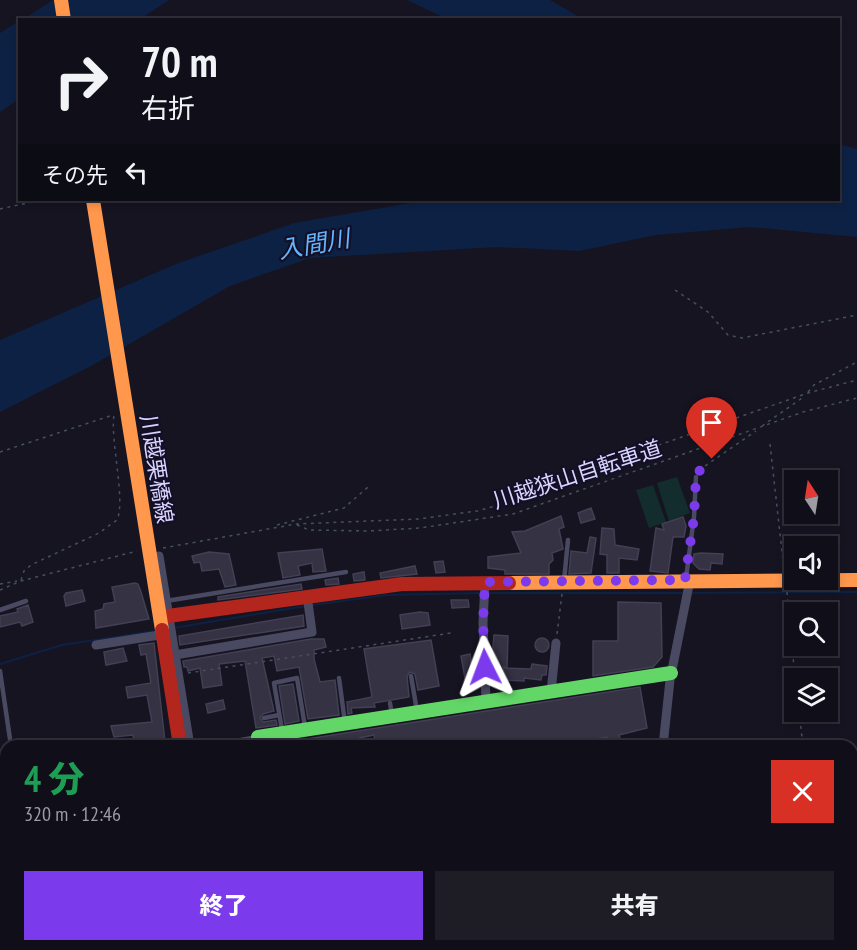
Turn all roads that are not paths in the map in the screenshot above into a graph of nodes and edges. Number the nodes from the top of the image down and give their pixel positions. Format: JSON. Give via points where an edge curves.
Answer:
{"nodes":[{"id":1,"x":61,"y":0,"type":"edge"},
{"id":2,"x":64,"y":18,"type":"edge"},
{"id":3,"x":93,"y":201,"type":"edge"},
{"id":4,"x":696,"y":477,"type":"road end"},
{"id":5,"x":568,"y":540,"type":"dead end"},
{"id":6,"x":158,"y":552,"type":"road end"},
{"id":7,"x":346,"y":572,"type":"dead end"},
{"id":8,"x":688,"y":580,"type":"junction"},
{"id":9,"x":857,"y":580,"type":"edge"},
{"id":10,"x":564,"y":581,"type":"junction"},
{"id":11,"x":485,"y":582,"type":"junction"},
{"id":12,"x":307,"y":595,"type":"junction"},
{"id":13,"x":26,"y":601,"type":"dead end"},
{"id":14,"x":166,"y":601,"type":"junction"},
{"id":15,"x":0,"y":610,"type":"edge"},
{"id":16,"x":168,"y":616,"type":"junction"},
{"id":17,"x":171,"y":634,"type":"junction"},
{"id":18,"x":556,"y":643,"type":"road end"},
{"id":19,"x":96,"y":645,"type":"dead end"},
{"id":20,"x":175,"y":655,"type":"junction"},
{"id":21,"x":0,"y":671,"type":"edge"},
{"id":22,"x":671,"y":674,"type":"junction"},
{"id":23,"x":178,"y":675,"type":"junction"},
{"id":24,"x":411,"y":676,"type":"dead end"},
{"id":25,"x":339,"y":678,"type":"dead end"},
{"id":26,"x":551,"y":692,"type":"junction"},
{"id":27,"x":486,"y":701,"type":"junction"},
{"id":28,"x":417,"y":712,"type":"junction"},
{"id":29,"x":279,"y":715,"type":"junction"},
{"id":30,"x":264,"y":717,"type":"dead end"},
{"id":31,"x":345,"y":723,"type":"junction"},
{"id":32,"x":306,"y":729,"type":"junction"},
{"id":33,"x":282,"y":733,"type":"junction"},
{"id":34,"x":258,"y":736,"type":"joint"},
{"id":35,"x":10,"y":740,"type":"edge"},
{"id":36,"x":172,"y":740,"type":"edge"},
{"id":37,"x":179,"y":740,"type":"edge"},
{"id":38,"x":189,"y":740,"type":"edge"},
{"id":39,"x":238,"y":740,"type":"edge"},
{"id":40,"x":664,"y":740,"type":"edge"}],
"edges":[{"from":1,"to":2,"type":"street"},
{"from":3,"to":37,"type":"street","name":"川越栗橋線","bridge":true},
{"from":4,"to":8,"type":"lane"},
{"from":5,"to":10,"type":"lane"},
{"from":6,"to":14,"type":"street"},
{"from":7,"to":14,"type":"lane"},
{"from":8,"to":9,"type":"street"},
{"from":8,"to":10,"type":"street"},
{"from":8,"to":22,"type":"street"},
{"from":10,"to":11,"type":"street"},
{"from":11,"to":12,"type":"street","via":[[402,584]]},
{"from":11,"to":27,"type":"street"},
{"from":12,"to":16,"type":"street"},
{"from":12,"to":20,"type":"street","via":[[312,632]]},
{"from":13,"to":15,"type":"lane"},
{"from":14,"to":16,"type":"street"},
{"from":16,"to":17,"type":"street"},
{"from":17,"to":19,"type":"street"},
{"from":17,"to":20,"type":"street"},
{"from":18,"to":26,"type":"street"},
{"from":20,"to":23,"type":"street"},
{"from":21,"to":35,"type":"lane"},
{"from":22,"to":26,"type":"street"},
{"from":22,"to":40,"type":"street"},
{"from":23,"to":36,"type":"street","via":[[166,697]]},
{"from":23,"to":38,"type":"street"},
{"from":24,"to":28,"type":"lane"},
{"from":25,"to":31,"type":"lane"},
{"from":26,"to":27,"type":"street"},
{"from":27,"to":28,"type":"street"},
{"from":28,"to":31,"type":"street","via":[[391,710]]},
{"from":29,"to":30,"type":"lane"},
{"from":29,"to":32,"type":"lane","via":[[274,683],[297,678]]},
{"from":29,"to":33,"type":"lane"},
{"from":31,"to":32,"type":"street"},
{"from":32,"to":33,"type":"street"},
{"from":33,"to":34,"type":"street"},
{"from":34,"to":39,"type":"lane"}]}
